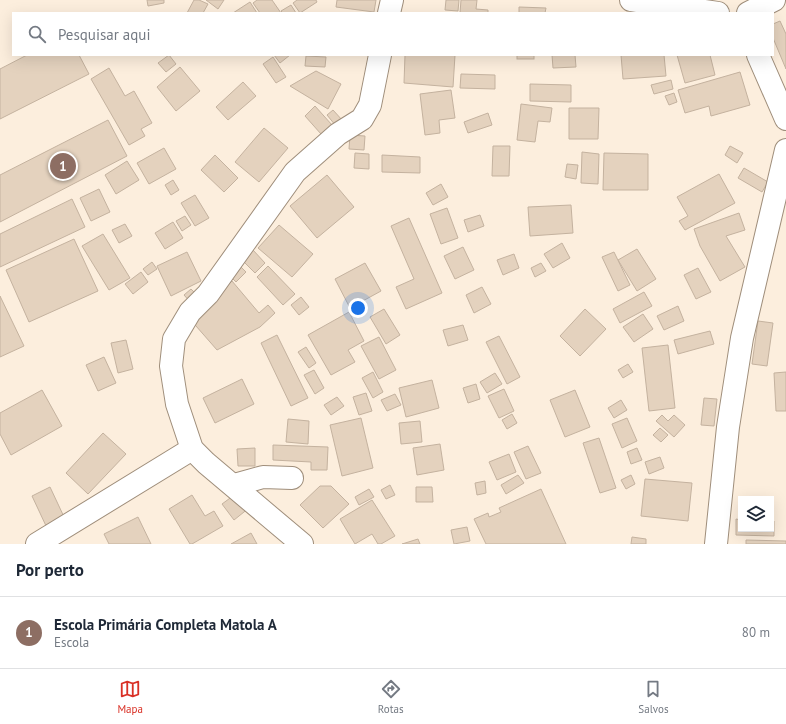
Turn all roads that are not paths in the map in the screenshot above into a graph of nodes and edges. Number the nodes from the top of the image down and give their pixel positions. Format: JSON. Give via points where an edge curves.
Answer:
{"nodes":[{"id":1,"x":392,"y":0,"type":"edge"},
{"id":2,"x":631,"y":0,"type":"edge"},
{"id":3,"x":735,"y":0,"type":"edge"},
{"id":4,"x":774,"y":0,"type":"edge"},
{"id":5,"x":389,"y":12,"type":"edge"},
{"id":6,"x":711,"y":12,"type":"edge"},
{"id":7,"x":740,"y":12,"type":"edge"},
{"id":8,"x":750,"y":12,"type":"edge"},
{"id":9,"x":380,"y":56,"type":"edge"},
{"id":10,"x":758,"y":56,"type":"edge"},
{"id":11,"x":786,"y":119,"type":"edge"},
{"id":12,"x":786,"y":150,"type":"edge"},
{"id":13,"x":192,"y":449,"type":"junction"},
{"id":14,"x":292,"y":478,"type":"dead end"},
{"id":15,"x":234,"y":485,"type":"junction"},
{"id":16,"x":37,"y":544,"type":"edge"},
{"id":17,"x":302,"y":544,"type":"edge"},
{"id":18,"x":716,"y":544,"type":"edge"}],
"edges":[{"from":1,"to":5,"type":"street"},
{"from":2,"to":6,"type":"street"},
{"from":3,"to":7,"type":"street"},
{"from":4,"to":8,"type":"street"},
{"from":9,"to":13,"type":"street","via":[[370,105],[362,119],[338,134],[295,172],[208,294],[190,312],[174,339],[171,366],[177,404]]},
{"from":10,"to":11,"type":"street"},
{"from":12,"to":18,"type":"street","via":[[742,338],[728,428]]},
{"from":13,"to":15,"type":"street"},
{"from":13,"to":16,"type":"street"},
{"from":14,"to":15,"type":"street","via":[[263,477]]},
{"from":15,"to":17,"type":"street"}]}
